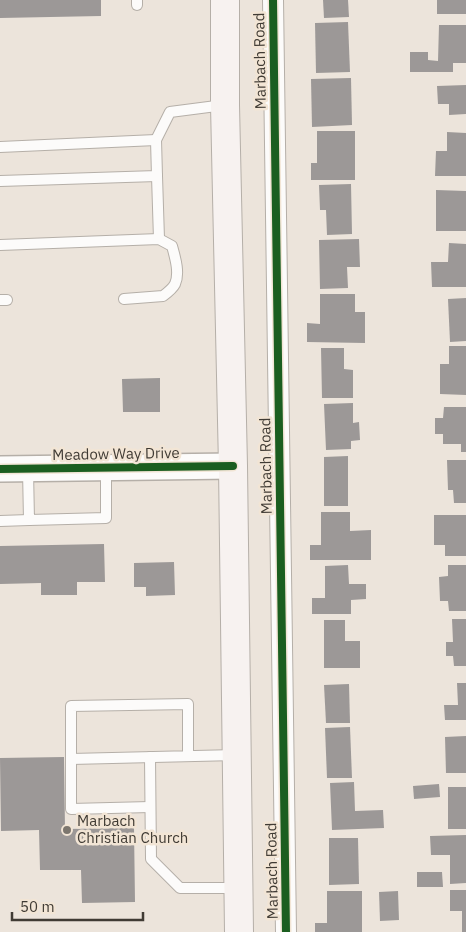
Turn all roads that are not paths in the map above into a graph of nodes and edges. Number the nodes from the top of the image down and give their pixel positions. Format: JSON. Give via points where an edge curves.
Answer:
{"nodes":[{"id":1,"x":225,"y":0,"type":"edge"},
{"id":2,"x":273,"y":0,"type":"edge"},
{"id":3,"x":225,"y":105,"type":"junction"},
{"id":4,"x":156,"y":140,"type":"junction"},
{"id":5,"x":0,"y":147,"type":"edge"},
{"id":6,"x":157,"y":176,"type":"junction"},
{"id":7,"x":0,"y":182,"type":"edge"},
{"id":8,"x":159,"y":239,"type":"junction"},
{"id":9,"x":0,"y":245,"type":"edge"},
{"id":10,"x":124,"y":299,"type":"dead end"},
{"id":11,"x":232,"y":466,"type":"junction"},
{"id":12,"x":28,"y":468,"type":"junction"},
{"id":13,"x":106,"y":468,"type":"junction"},
{"id":14,"x":0,"y":469,"type":"edge"},
{"id":15,"x":29,"y":520,"type":"junction"},
{"id":16,"x":0,"y":521,"type":"edge"},
{"id":17,"x":237,"y":755,"type":"junction"},
{"id":18,"x":188,"y":756,"type":"junction"},
{"id":19,"x":150,"y":757,"type":"junction"},
{"id":20,"x":71,"y":758,"type":"junction"},
{"id":21,"x":150,"y":807,"type":"junction"},
{"id":22,"x":239,"y":888,"type":"junction"},
{"id":23,"x":239,"y":932,"type":"edge"},
{"id":24,"x":286,"y":932,"type":"edge"}],
"edges":[{"from":1,"to":3,"type":"main road"},
{"from":2,"to":24,"type":"street","name":"Marbach Road"},
{"from":3,"to":4,"type":"lane","via":[[170,112]]},
{"from":3,"to":11,"type":"main road"},
{"from":4,"to":5,"type":"lane"},
{"from":4,"to":6,"type":"lane"},
{"from":6,"to":7,"type":"lane"},
{"from":6,"to":8,"type":"lane"},
{"from":8,"to":9,"type":"lane"},
{"from":8,"to":10,"type":"lane","via":[[172,246],[176,259],[175,285],[163,296]]},
{"from":11,"to":13,"type":"street","name":"Meadow Way Drive"},
{"from":11,"to":17,"type":"main road"},
{"from":12,"to":13,"type":"street","name":"Meadow Way Drive"},
{"from":12,"to":14,"type":"street","name":"Meadow Way Drive"},
{"from":12,"to":15,"type":"lane"},
{"from":13,"to":15,"type":"lane","via":[[106,518]]},
{"from":15,"to":16,"type":"lane"},
{"from":17,"to":18,"type":"lane"},
{"from":17,"to":22,"type":"main road"},
{"from":18,"to":19,"type":"lane"},
{"from":18,"to":20,"type":"lane","via":[[188,704],[71,706]]},
{"from":19,"to":20,"type":"lane"},
{"from":19,"to":21,"type":"lane"},
{"from":20,"to":21,"type":"lane","via":[[71,809]]},
{"from":21,"to":22,"type":"lane","via":[[151,859],[180,888]]},
{"from":22,"to":23,"type":"main road"}]}
